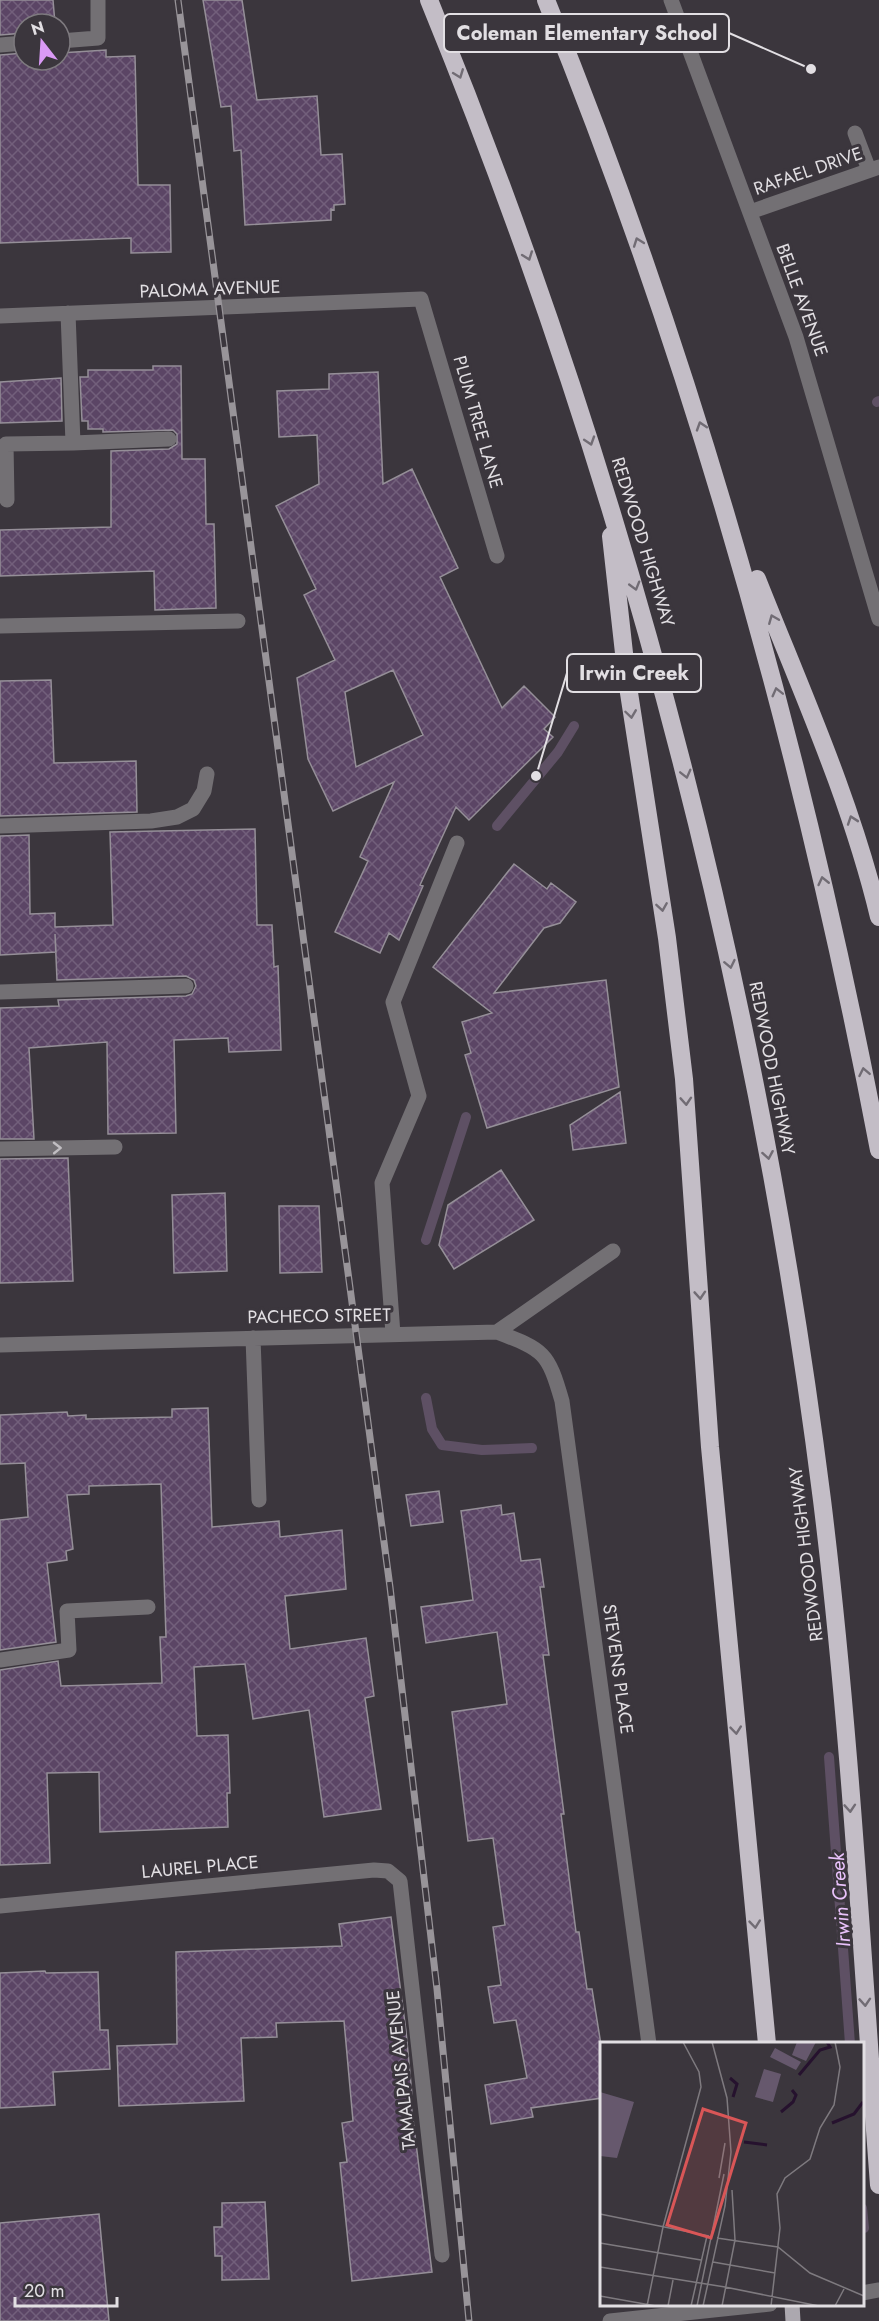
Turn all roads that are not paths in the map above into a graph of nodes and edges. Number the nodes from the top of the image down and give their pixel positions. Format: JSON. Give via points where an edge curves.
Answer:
{"nodes":[{"id":1,"x":98,"y":0,"type":"edge"},
{"id":2,"x":429,"y":0,"type":"edge"},
{"id":3,"x":546,"y":0,"type":"edge"},
{"id":4,"x":671,"y":0,"type":"edge"},
{"id":5,"x":72,"y":40,"type":"edge"},
{"id":6,"x":855,"y":133,"type":"dead end"},
{"id":7,"x":874,"y":169,"type":"edge"},
{"id":8,"x":750,"y":212,"type":"junction"},
{"id":9,"x":422,"y":299,"type":"joint"},
{"id":10,"x":68,"y":313,"type":"junction"},
{"id":11,"x":0,"y":316,"type":"edge"},
{"id":12,"x":169,"y":440,"type":"dead end"},
{"id":13,"x":73,"y":443,"type":"junction"},
{"id":14,"x":718,"y":482,"type":"junction"},
{"id":15,"x":606,"y":489,"type":"junction"},
{"id":16,"x":7,"y":500,"type":"dead end"},
{"id":17,"x":497,"y":556,"type":"dead end"},
{"id":18,"x":879,"y":619,"type":"edge"},
{"id":19,"x":238,"y":621,"type":"dead end"},
{"id":20,"x":0,"y":626,"type":"edge"},
{"id":21,"x":207,"y":774,"type":"dead end"},
{"id":22,"x":0,"y":826,"type":"edge"},
{"id":23,"x":457,"y":843,"type":"dead end"},
{"id":24,"x":879,"y":917,"type":"edge"},
{"id":25,"x":186,"y":986,"type":"dead end"},
{"id":26,"x":0,"y":992,"type":"edge"},
{"id":27,"x":115,"y":1147,"type":"dead end"},
{"id":28,"x":0,"y":1149,"type":"edge"},
{"id":29,"x":879,"y":1150,"type":"edge"},
{"id":30,"x":613,"y":1251,"type":"dead end"},
{"id":31,"x":497,"y":1332,"type":"junction"},
{"id":32,"x":393,"y":1334,"type":"junction"},
{"id":33,"x":253,"y":1338,"type":"junction"},
{"id":34,"x":0,"y":1345,"type":"edge"},
{"id":35,"x":259,"y":1500,"type":"dead end"},
{"id":36,"x":148,"y":1607,"type":"dead end"},
{"id":37,"x":0,"y":1660,"type":"edge"},
{"id":38,"x":400,"y":1881,"type":"joint"},
{"id":39,"x":0,"y":1906,"type":"edge"},
{"id":40,"x":649,"y":2042,"type":"edge"},
{"id":41,"x":767,"y":2042,"type":"edge"},
{"id":42,"x":879,"y":2185,"type":"edge"},
{"id":43,"x":442,"y":2255,"type":"dead end"},
{"id":44,"x":879,"y":2290,"type":"edge"},
{"id":45,"x":864,"y":2293,"type":"edge"},
{"id":46,"x":751,"y":2306,"type":"edge"},
{"id":47,"x":792,"y":2306,"type":"edge"},
{"id":48,"x":610,"y":2321,"type":"edge"},
{"id":49,"x":793,"y":2321,"type":"edge"}],
"edges":[{"from":1,"to":5,"type":"street","via":[[98,38]]},
{"from":2,"to":15,"type":"highway","name":"REDWOOD HIGHWAY","one_way":true,"via":[[515,220]]},
{"from":14,"to":3,"type":"highway","one_way":true,"via":[[632,223]]},
{"from":4,"to":8,"type":"street","name":"BELLE AVENUE"},
{"from":6,"to":7,"type":"street"},
{"from":7,"to":8,"type":"street","name":"RAFAEL DRIVE"},
{"from":8,"to":18,"type":"street","name":"BELLE AVENUE","via":[[796,337]]},
{"from":9,"to":10,"type":"street","name":"PALOMA AVENUE"},
{"from":9,"to":17,"type":"street","name":"PLUM TREE LANE"},
{"from":10,"to":11,"type":"street","name":"PALOMA AVENUE"},
{"from":10,"to":13,"type":"street"},
{"from":12,"to":13,"type":"street"},
{"from":13,"to":16,"type":"street","via":[[6,444]]},
{"from":24,"to":14,"type":"highway","one_way":true,"via":[[864,856],[842,793]]},
{"from":29,"to":14,"type":"highway","one_way":true,"via":[[831,914],[796,767]]},
{"from":15,"to":41,"type":"highway","one_way":true,"via":[[628,691],[667,938],[684,1079],[710,1447]]},
{"from":15,"to":42,"type":"highway","name":"REDWOOD HIGHWAY","one_way":true,"via":[[686,773],[751,1063],[778,1207],[822,1500],[846,1749]]},
{"from":19,"to":20,"type":"street"},
{"from":21,"to":22,"type":"street","via":[[204,791],[194,809],[177,817]]},
{"from":23,"to":32,"type":"street","via":[[393,1002],[419,1096],[382,1184]]},
{"from":25,"to":26,"type":"street"},
{"from":28,"to":27,"type":"street","one_way":true},
{"from":30,"to":31,"type":"street"},
{"from":31,"to":32,"type":"street","name":"PACHECO STREET"},
{"from":31,"to":40,"type":"street","name":"STEVENS PLACE","via":[[535,1347],[553,1368],[562,1401]]},
{"from":32,"to":33,"type":"street","name":"PACHECO STREET"},
{"from":33,"to":34,"type":"street","name":"PACHECO STREET"},
{"from":33,"to":35,"type":"street"},
{"from":36,"to":37,"type":"street","via":[[67,1611],[69,1650]]},
{"from":38,"to":39,"type":"street","name":"LAUREL PLACE","via":[[388,1871],[374,1870]]},
{"from":38,"to":43,"type":"street","name":"TAMALPAIS AVENUE"},
{"from":44,"to":45,"type":"street"},
{"from":46,"to":48,"type":"street"},
{"from":47,"to":49,"type":"main road"}]}
